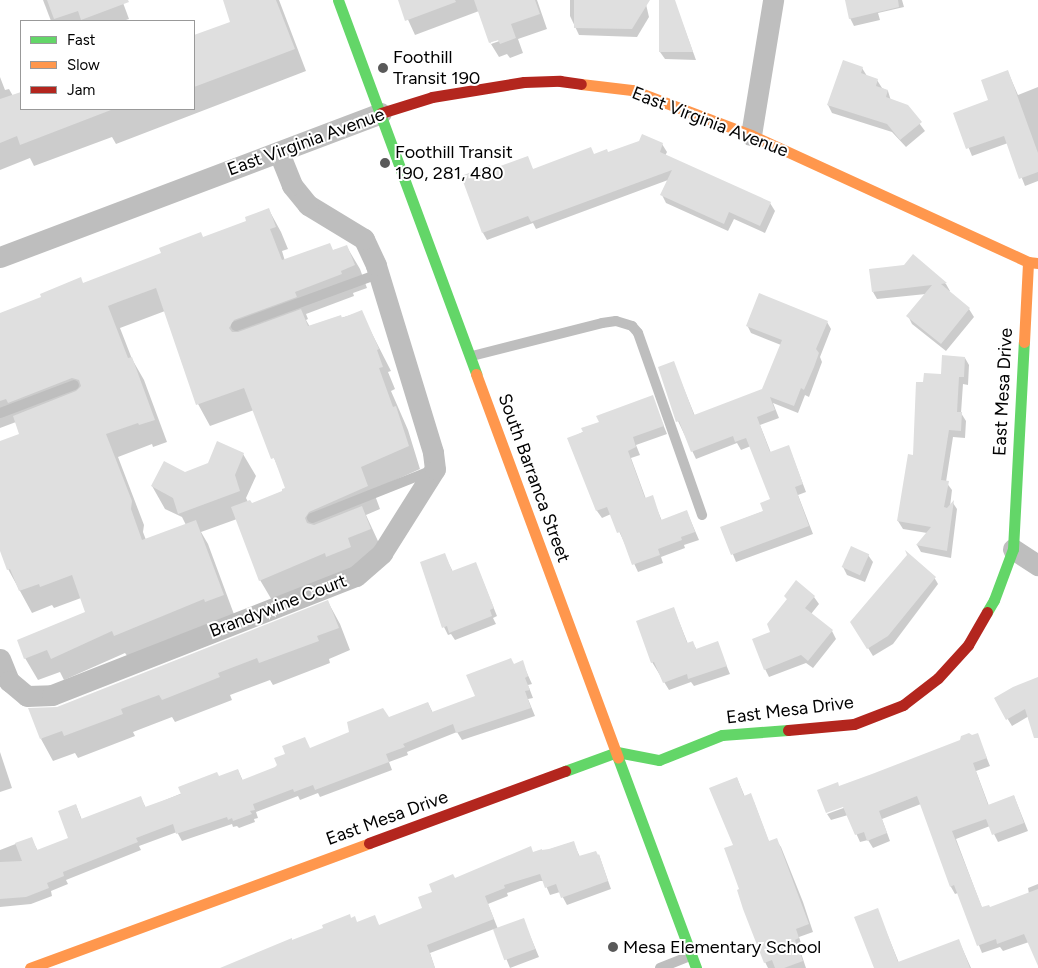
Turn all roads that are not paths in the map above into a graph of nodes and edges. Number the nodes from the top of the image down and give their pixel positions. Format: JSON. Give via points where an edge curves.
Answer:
{"nodes":[{"id":1,"x":338,"y":0,"type":"edge"},
{"id":2,"x":773,"y":0,"type":"edge"},
{"id":3,"x":381,"y":113,"type":"junction"},
{"id":4,"x":751,"y":135,"type":"junction"},
{"id":5,"x":279,"y":152,"type":"junction"},
{"id":6,"x":0,"y":257,"type":"edge"},
{"id":7,"x":1033,"y":262,"type":"edge"},
{"id":8,"x":378,"y":274,"type":"junction"},
{"id":9,"x":236,"y":326,"type":"dead end"},
{"id":10,"x":471,"y":356,"type":"junction"},
{"id":11,"x":74,"y":385,"type":"dead end"},
{"id":12,"x":0,"y":413,"type":"edge"},
{"id":13,"x":435,"y":469,"type":"junction"},
{"id":14,"x":702,"y":515,"type":"dead end"},
{"id":15,"x":312,"y":518,"type":"dead end"},
{"id":16,"x":1012,"y":549,"type":"junction"},
{"id":17,"x":1038,"y":565,"type":"edge"},
{"id":18,"x":0,"y":659,"type":"edge"},
{"id":19,"x":617,"y":752,"type":"junction"},
{"id":20,"x":691,"y":955,"type":"junction"},
{"id":21,"x":30,"y":968,"type":"edge"},
{"id":22,"x":660,"y":968,"type":"edge"},
{"id":23,"x":696,"y":968,"type":"edge"}],
"edges":[{"from":1,"to":3,"type":"street","name":"South Barranca Street"},
{"from":2,"to":4,"type":"street"},
{"from":3,"to":4,"type":"street","name":"East Virginia Avenue","via":[[442,95],[524,82],[560,81],[632,90]]},
{"from":3,"to":5,"type":"street","name":"East Virginia Avenue"},
{"from":3,"to":10,"type":"street","name":"South Barranca Street"},
{"from":4,"to":7,"type":"street","name":"East Virginia Avenue"},
{"from":5,"to":6,"type":"street","name":"East Virginia Avenue"},
{"from":5,"to":8,"type":"street","via":[[292,185],[308,205],[364,239]]},
{"from":7,"to":16,"type":"street","name":"East Mesa Drive"},
{"from":8,"to":9,"type":"lane"},
{"from":8,"to":13,"type":"street","via":[[433,452]]},
{"from":10,"to":14,"type":"lane","via":[[616,320],[632,326],[638,333]]},
{"from":10,"to":19,"type":"street","name":"South Barranca Street"},
{"from":11,"to":12,"type":"lane"},
{"from":13,"to":15,"type":"lane"},
{"from":13,"to":18,"type":"street","name":"Brandywine Court","via":[[382,553],[356,576],[52,695],[27,696],[10,681]]},
{"from":16,"to":17,"type":"street"},
{"from":16,"to":19,"type":"street","name":"East Mesa Drive","via":[[994,600],[968,645],[938,678],[903,705],[854,724],[722,735],[659,760]]},
{"from":19,"to":20,"type":"street","name":"South Barranca Street"},
{"from":19,"to":21,"type":"street","name":"East Mesa Drive"},
{"from":20,"to":22,"type":"lane"},
{"from":20,"to":23,"type":"street","name":"South Barranca Street"}]}
